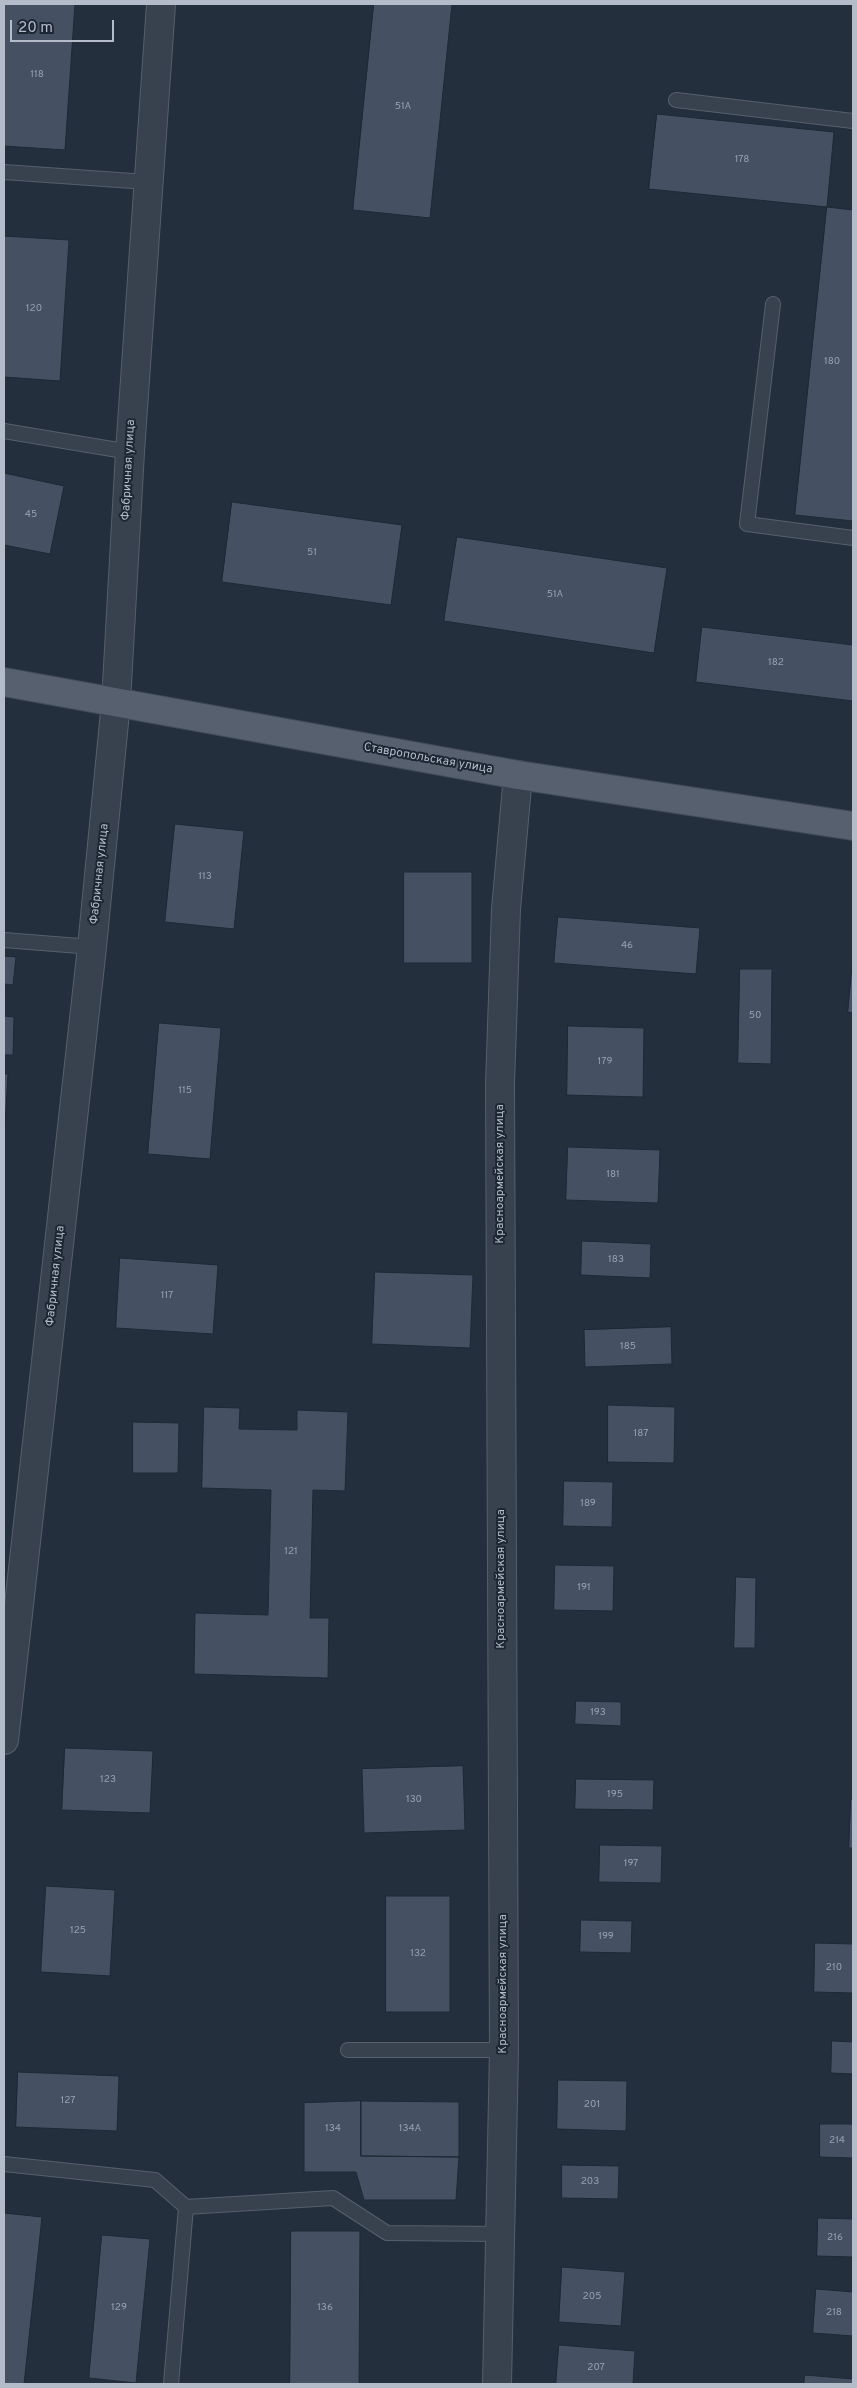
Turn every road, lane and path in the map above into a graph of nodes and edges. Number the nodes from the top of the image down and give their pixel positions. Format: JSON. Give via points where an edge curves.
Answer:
{"nodes":[{"id":1,"x":161,"y":4,"type":"edge"},
{"id":2,"x":676,"y":100,"type":"dead end"},
{"id":3,"x":853,"y":120,"type":"edge"},
{"id":4,"x":4,"y":172,"type":"edge"},
{"id":5,"x":147,"y":182,"type":"junction"},
{"id":6,"x":773,"y":304,"type":"dead end"},
{"id":7,"x":4,"y":431,"type":"edge"},
{"id":8,"x":130,"y":452,"type":"junction"},
{"id":9,"x":853,"y":538,"type":"edge"},
{"id":10,"x":4,"y":682,"type":"edge"},
{"id":11,"x":116,"y":702,"type":"junction"},
{"id":12,"x":518,"y":775,"type":"junction"},
{"id":13,"x":853,"y":826,"type":"edge"},
{"id":14,"x":4,"y":940,"type":"edge"},
{"id":15,"x":92,"y":947,"type":"junction"},
{"id":16,"x":4,"y":1740,"type":"edge"},
{"id":17,"x":348,"y":2050,"type":"dead end"},
{"id":18,"x":504,"y":2050,"type":"junction"},
{"id":19,"x":4,"y":2164,"type":"edge"},
{"id":20,"x":186,"y":2207,"type":"junction"},
{"id":21,"x":500,"y":2234,"type":"junction"},
{"id":22,"x":171,"y":2384,"type":"edge"},
{"id":23,"x":498,"y":2384,"type":"edge"}],
"edges":[{"from":1,"to":5,"type":"street","name":"Фабричная улица"},
{"from":2,"to":3,"type":"lane"},
{"from":4,"to":5,"type":"lane"},
{"from":5,"to":8,"type":"street","name":"Фабричная улица"},
{"from":6,"to":9,"type":"lane","via":[[747,524]]},
{"from":7,"to":8,"type":"lane"},
{"from":8,"to":11,"type":"street","name":"Фабричная улица"},
{"from":10,"to":11,"type":"main road","name":"Ставропольская улица"},
{"from":11,"to":12,"type":"main road","name":"Ставропольская улица"},
{"from":11,"to":15,"type":"street","name":"Фабричная улица"},
{"from":12,"to":13,"type":"main road","name":"Ставропольская улица"},
{"from":12,"to":18,"type":"street","name":"Красноармейская улица","via":[[506,909],[500,1084]]},
{"from":14,"to":15,"type":"lane"},
{"from":15,"to":16,"type":"street","name":"Фабричная улица"},
{"from":17,"to":18,"type":"lane"},
{"from":18,"to":21,"type":"street","name":"Красноармейская улица"},
{"from":19,"to":20,"type":"lane","via":[[155,2180]]},
{"from":20,"to":21,"type":"lane","via":[[333,2198],[387,2233]]},
{"from":20,"to":22,"type":"lane"},
{"from":21,"to":23,"type":"street","name":"Красноармейская улица"}]}
